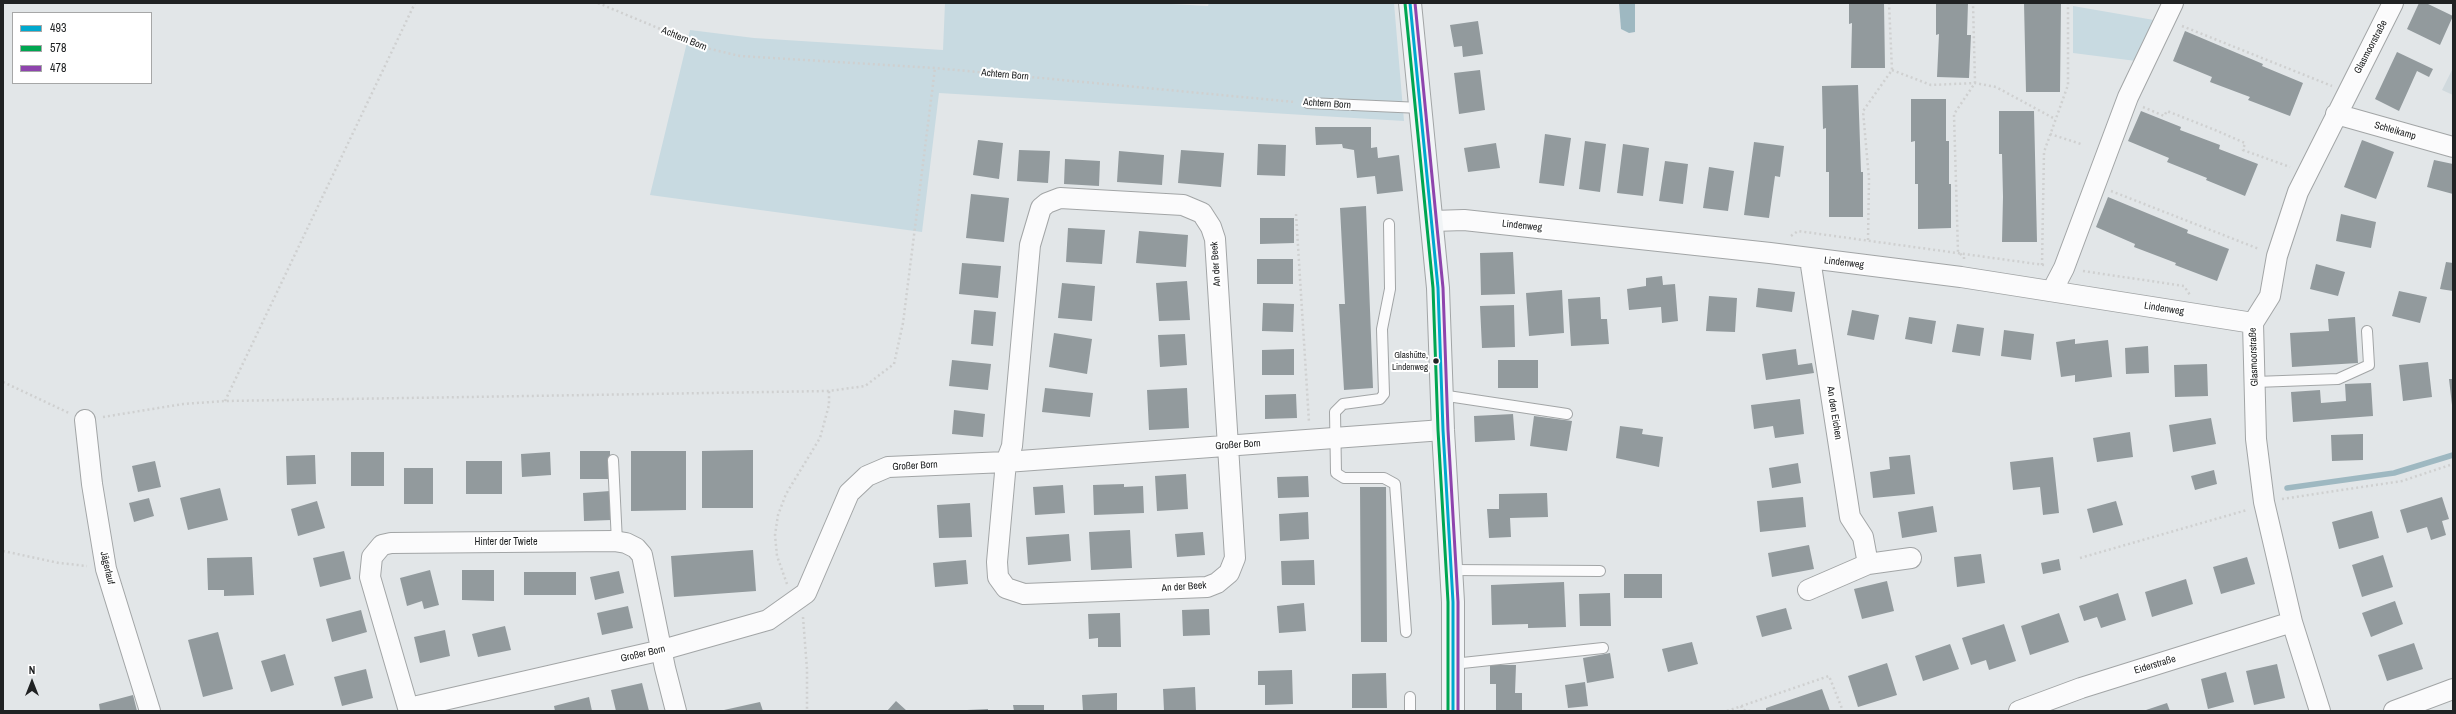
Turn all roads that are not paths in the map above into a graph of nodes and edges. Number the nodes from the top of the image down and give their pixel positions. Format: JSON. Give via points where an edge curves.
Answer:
{"nodes":[{"id":1,"x":1410,"y":3,"type":"edge"},
{"id":2,"x":2393,"y":3,"type":"edge"},
{"id":3,"x":2170,"y":11,"type":"edge"},
{"id":4,"x":1308,"y":103,"type":"road end"},
{"id":5,"x":1421,"y":108,"type":"junction"},
{"id":6,"x":2336,"y":114,"type":"junction"},
{"id":7,"x":2453,"y":148,"type":"edge"},
{"id":8,"x":1432,"y":221,"type":"junction"},
{"id":9,"x":1389,"y":224,"type":"dead end"},
{"id":10,"x":1810,"y":259,"type":"junction"},
{"id":11,"x":2052,"y":291,"type":"junction"},
{"id":12,"x":2253,"y":322,"type":"junction"},
{"id":13,"x":2367,"y":331,"type":"dead end"},
{"id":14,"x":2255,"y":382,"type":"junction"},
{"id":15,"x":1441,"y":395,"type":"junction"},
{"id":16,"x":1567,"y":414,"type":"dead end"},
{"id":17,"x":85,"y":420,"type":"road end"},
{"id":18,"x":1335,"y":430,"type":"junction"},
{"id":19,"x":1442,"y":430,"type":"junction"},
{"id":20,"x":1229,"y":446,"type":"junction"},
{"id":21,"x":613,"y":460,"type":"dead end"},
{"id":22,"x":1006,"y":462,"type":"junction"},
{"id":23,"x":618,"y":542,"type":"junction"},
{"id":24,"x":1911,"y":558,"type":"dead end"},
{"id":25,"x":1868,"y":564,"type":"junction"},
{"id":26,"x":1451,"y":570,"type":"junction"},
{"id":27,"x":1600,"y":571,"type":"dead end"},
{"id":28,"x":1808,"y":590,"type":"dead end"},
{"id":29,"x":2292,"y":622,"type":"junction"},
{"id":30,"x":1406,"y":632,"type":"dead end"},
{"id":31,"x":1603,"y":648,"type":"dead end"},
{"id":32,"x":662,"y":650,"type":"junction"},
{"id":33,"x":1453,"y":664,"type":"junction"},
{"id":34,"x":2453,"y":689,"type":"edge"},
{"id":35,"x":1410,"y":698,"type":"dead end"},
{"id":36,"x":409,"y":709,"type":"edge"},
{"id":37,"x":150,"y":711,"type":"edge"},
{"id":38,"x":676,"y":711,"type":"edge"},
{"id":39,"x":1410,"y":711,"type":"edge"},
{"id":40,"x":1453,"y":711,"type":"edge"},
{"id":41,"x":2019,"y":711,"type":"edge"},
{"id":42,"x":2320,"y":711,"type":"edge"},
{"id":43,"x":2394,"y":711,"type":"edge"}],
"edges":[{"from":1,"to":5,"type":"main road"},
{"from":2,"to":6,"type":"street","name":"Glasmoorstraße"},
{"from":3,"to":11,"type":"street","via":[[2126,100],[2064,268]]},
{"from":4,"to":5,"type":"lane","name":"Achtern Born"},
{"from":5,"to":8,"type":"main road"},
{"from":6,"to":7,"type":"street","name":"Schleikamp"},
{"from":6,"to":12,"type":"street","name":"Glasmoorstraße","via":[[2291,213],[2277,256],[2270,296]]},
{"from":8,"to":10,"type":"street","name":"Lindenweg","via":[[1464,220]]},
{"from":8,"to":15,"type":"main road","via":[[1438,288]]},
{"from":9,"to":18,"type":"lane","via":[[1390,288],[1382,329],[1384,394],[1380,399],[1343,404],[1335,412]]},
{"from":10,"to":11,"type":"street","name":"Lindenweg"},
{"from":10,"to":25,"type":"street","name":"An den Eichen","via":[[1850,516],[1863,537]]},
{"from":11,"to":12,"type":"street","name":"Lindenweg"},
{"from":12,"to":14,"type":"street","name":"Glasmoorstraße"},
{"from":13,"to":14,"type":"lane","via":[[2369,364],[2338,379]]},
{"from":14,"to":29,"type":"street","name":"Glasmoorstraße","via":[[2256,439],[2264,504]]},
{"from":15,"to":16,"type":"lane"},
{"from":15,"to":19,"type":"main road"},
{"from":17,"to":37,"type":"street","name":"Jägerlauf","via":[[92,484],[106,569]]},
{"from":18,"to":19,"type":"street","name":"Großer Born"},
{"from":18,"to":20,"type":"street","name":"Großer Born"},
{"from":18,"to":30,"type":"lane","via":[[1336,473],[1344,478],[1384,478],[1395,484]]},
{"from":19,"to":26,"type":"main road"},
{"from":20,"to":22,"type":"street","name":"Großer Born"},
{"from":20,"to":22,"type":"street","name":"An der Beek","via":[[1235,558],[1229,573],[1207,588],[1024,594],[1006,588],[998,577],[997,562]]},
{"from":20,"to":22,"type":"street","name":"An der Beek","via":[[1215,239],[1209,221],[1197,210],[1183,205],[1060,198],[1047,202],[1041,208],[1032,235],[1012,446]]},
{"from":21,"to":23,"type":"lane"},
{"from":22,"to":32,"type":"street","name":"Großer Born","via":[[888,467],[867,476],[849,493],[809,588],[796,601],[780,613],[761,622]]},
{"from":23,"to":32,"type":"street","name":"Hinter der Twiete","via":[[636,548],[642,555]]},
{"from":23,"to":36,"type":"street","name":"Hinter der Twiete","via":[[391,542],[382,545],[372,557],[370,576]]},
{"from":24,"to":25,"type":"street"},
{"from":25,"to":28,"type":"street"},
{"from":26,"to":27,"type":"lane"},
{"from":26,"to":33,"type":"main road"},
{"from":29,"to":41,"type":"street","name":"Eiderstraße","via":[[2081,688]]},
{"from":29,"to":42,"type":"street","name":"Glasmoorstraße"},
{"from":31,"to":33,"type":"lane"},
{"from":32,"to":36,"type":"street","name":"Großer Born"},
{"from":32,"to":38,"type":"street","name":"Hinter der Twiete"},
{"from":33,"to":40,"type":"main road"},
{"from":34,"to":43,"type":"street"},
{"from":35,"to":39,"type":"lane"}]}
